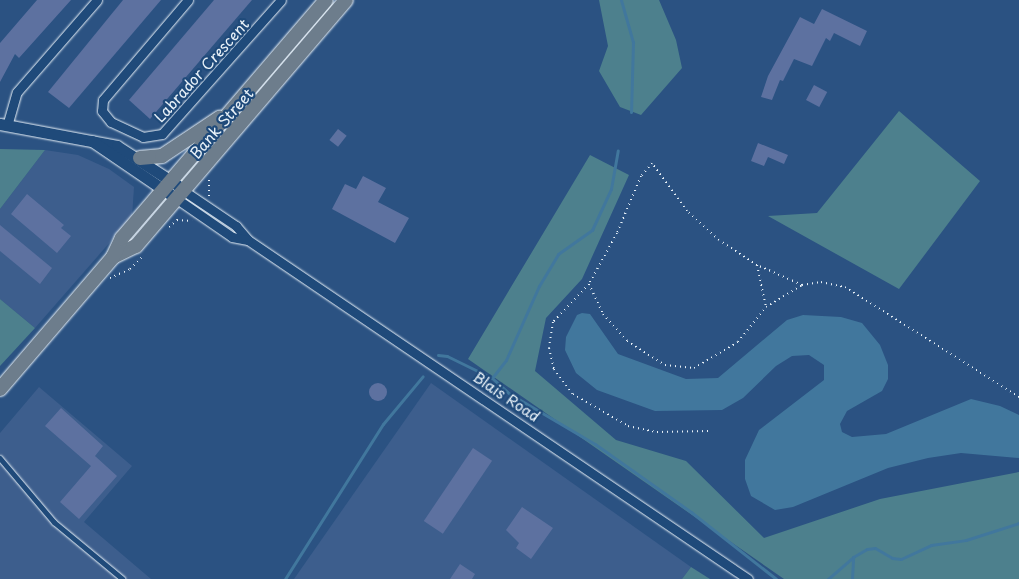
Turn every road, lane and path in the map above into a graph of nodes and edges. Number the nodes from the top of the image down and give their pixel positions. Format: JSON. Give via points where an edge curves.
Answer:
{"nodes":[{"id":1,"x":97,"y":0,"type":"edge"},
{"id":2,"x":188,"y":0,"type":"edge"},
{"id":3,"x":281,"y":0,"type":"edge"},
{"id":4,"x":326,"y":0,"type":"edge"},
{"id":5,"x":346,"y":0,"type":"edge"},
{"id":6,"x":230,"y":110,"type":"junction"},
{"id":7,"x":4,"y":125,"type":"edge"},
{"id":8,"x":91,"y":140,"type":"junction"},
{"id":9,"x":140,"y":158,"type":"junction"},
{"id":10,"x":168,"y":186,"type":"junction"},
{"id":11,"x":180,"y":195,"type":"junction"},
{"id":12,"x":212,"y":224,"type":"junction"},
{"id":13,"x":166,"y":230,"type":"dead end"},
{"id":14,"x":248,"y":240,"type":"junction"},
{"id":15,"x":147,"y":251,"type":"dead end"},
{"id":16,"x":113,"y":257,"type":"junction"},
{"id":17,"x":757,"y":265,"type":"junction"},
{"id":18,"x":93,"y":280,"type":"junction"},
{"id":19,"x":589,"y":284,"type":"junction"},
{"id":20,"x":802,"y":285,"type":"junction"},
{"id":21,"x":766,"y":307,"type":"junction"},
{"id":22,"x":0,"y":389,"type":"edge"},
{"id":23,"x":1019,"y":397,"type":"edge"},
{"id":24,"x":709,"y":431,"type":"dead end"},
{"id":25,"x":0,"y":458,"type":"edge"},
{"id":26,"x":123,"y":579,"type":"edge"},
{"id":27,"x":748,"y":579,"type":"edge"}],
"edges":[{"from":1,"to":7,"type":"street","via":[[17,92]]},
{"from":2,"to":3,"type":"street","name":"Labrador Crescent","via":[[101,103],[107,119],[138,135],[156,136],[167,131]]},
{"from":4,"to":6,"type":"main road","name":"Bank Street"},
{"from":5,"to":11,"type":"main road","name":"Bank Street"},
{"from":6,"to":9,"type":"main road","via":[[165,154]]},
{"from":6,"to":10,"type":"main road","name":"Bank Street"},
{"from":7,"to":8,"type":"street"},
{"from":8,"to":9,"type":"street","via":[[118,146]]},
{"from":8,"to":10,"type":"street"},
{"from":9,"to":10,"type":"street"},
{"from":10,"to":11,"type":"street"},
{"from":10,"to":16,"type":"main road","name":"Bank Street","via":[[122,238]]},
{"from":11,"to":12,"type":"street","name":"Blais Road"},
{"from":11,"to":14,"type":"street","name":"Blais Road","via":[[236,226]]},
{"from":11,"to":16,"type":"main road","name":"Bank Street","via":[[136,246]]},
{"from":12,"to":13,"type":"path","via":[[177,220]]},
{"from":12,"to":14,"type":"street","name":"Blais Road","via":[[232,237]]},
{"from":14,"to":27,"type":"street","name":"Blais Road"},
{"from":15,"to":18,"type":"path","via":[[120,275]]},
{"from":16,"to":18,"type":"main road","name":"Bank Street"},
{"from":17,"to":19,"type":"path","via":[[718,240],[687,211],[652,164],[641,176],[617,233]]},
{"from":17,"to":20,"type":"path"},
{"from":17,"to":21,"type":"path"},
{"from":18,"to":22,"type":"main road","name":"Bank Street"},
{"from":19,"to":21,"type":"path","via":[[614,329],[644,354],[665,364],[694,368],[738,342]]},
{"from":19,"to":24,"type":"path","via":[[553,322],[549,348],[554,369],[574,394],[628,426],[657,432]]},
{"from":20,"to":21,"type":"path"},
{"from":20,"to":23,"type":"path","via":[[821,282],[845,287]]},
{"from":25,"to":26,"type":"lane","via":[[54,522]]}]}
